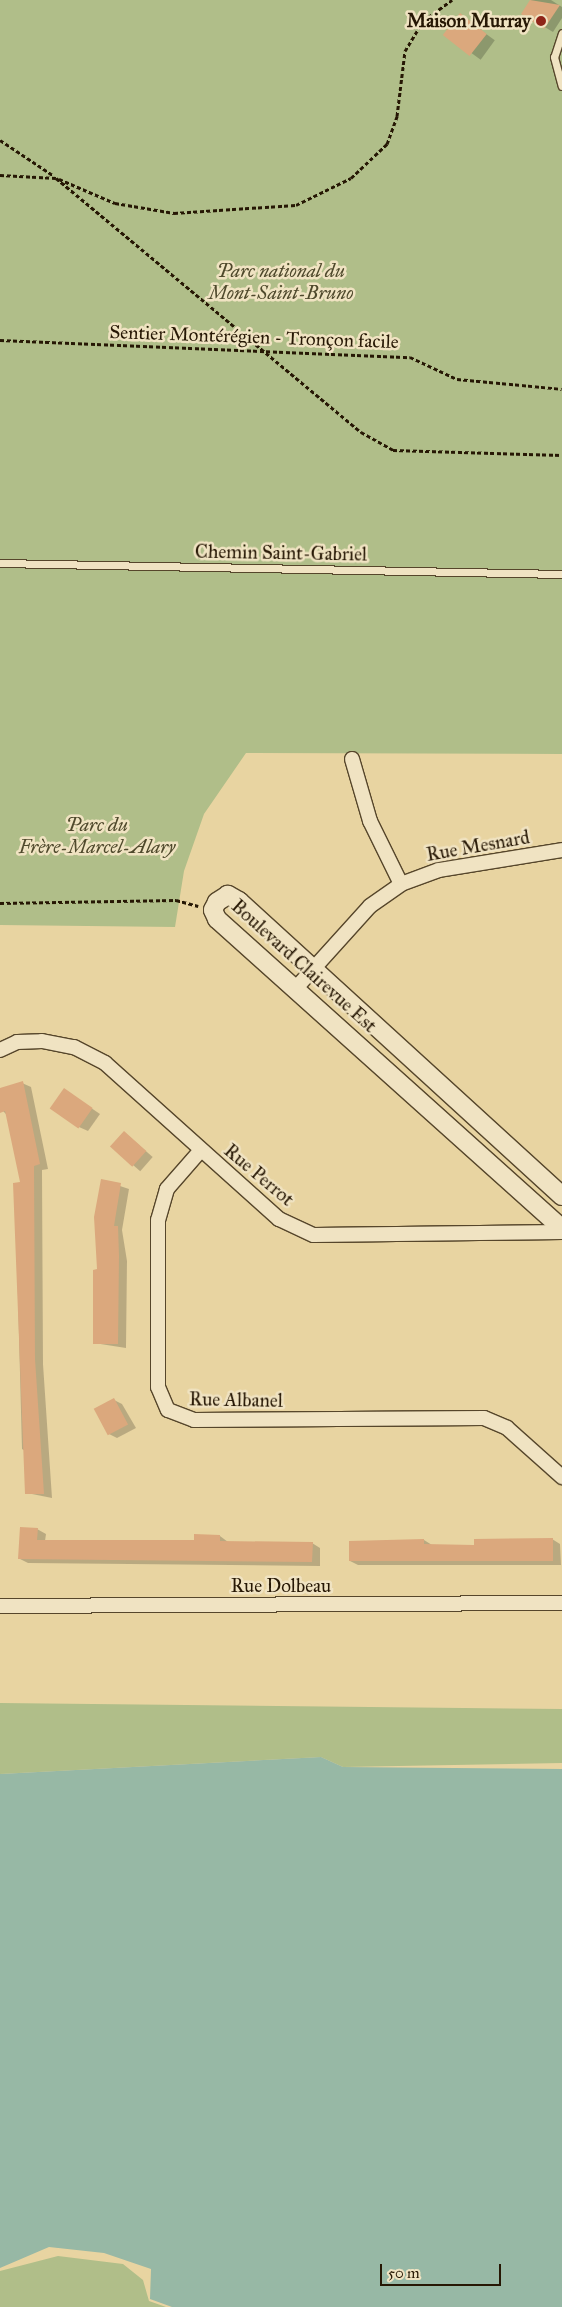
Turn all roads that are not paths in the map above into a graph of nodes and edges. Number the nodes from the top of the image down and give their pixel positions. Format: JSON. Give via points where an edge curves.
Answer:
{"nodes":[{"id":1,"x":562,"y":33,"type":"edge"},
{"id":2,"x":562,"y":86,"type":"edge"},
{"id":3,"x":0,"y":563,"type":"edge"},
{"id":4,"x":562,"y":574,"type":"edge"},
{"id":5,"x":352,"y":759,"type":"dead end"},
{"id":6,"x":562,"y":850,"type":"edge"},
{"id":7,"x":401,"y":884,"type":"junction"},
{"id":8,"x":312,"y":969,"type":"junction"},
{"id":9,"x":296,"y":988,"type":"junction"},
{"id":10,"x":0,"y":1050,"type":"edge"},
{"id":11,"x":201,"y":1150,"type":"junction"},
{"id":12,"x":562,"y":1196,"type":"edge"},
{"id":13,"x":562,"y":1230,"type":"edge"},
{"id":14,"x":562,"y":1477,"type":"edge"},
{"id":15,"x":562,"y":1603,"type":"edge"},
{"id":16,"x":0,"y":1606,"type":"edge"}],
"edges":[{"from":1,"to":2,"type":"lane","via":[[554,57]]},
{"from":3,"to":4,"type":"lane","name":"Chemin Saint-Gabriel"},
{"from":5,"to":7,"type":"street","via":[[370,821]]},
{"from":6,"to":7,"type":"street","name":"Rue Mesnard","via":[[439,870]]},
{"from":7,"to":8,"type":"street","name":"Rue Mesnard","via":[[370,906]]},
{"from":8,"to":9,"type":"street","name":"Rue Mesnard"},
{"from":8,"to":9,"type":"street","name":"Boulevard Clairevue Est","via":[[233,897],[220,899],[213,910]]},
{"from":8,"to":12,"type":"street","name":"Boulevard Clairevue Est"},
{"from":9,"to":13,"type":"street","name":"Boulevard Clairevue Est"},
{"from":10,"to":11,"type":"street","name":"Rue Perrot","via":[[16,1042],[42,1041],[82,1051],[105,1063]]},
{"from":11,"to":13,"type":"street","name":"Rue Perrot","via":[[279,1219],[314,1235]]},
{"from":11,"to":14,"type":"street","name":"Rue Albanel","via":[[167,1189],[158,1220],[158,1387],[168,1410],[194,1420],[484,1418],[507,1428]]},
{"from":15,"to":16,"type":"street","name":"Rue Dolbeau"}]}
